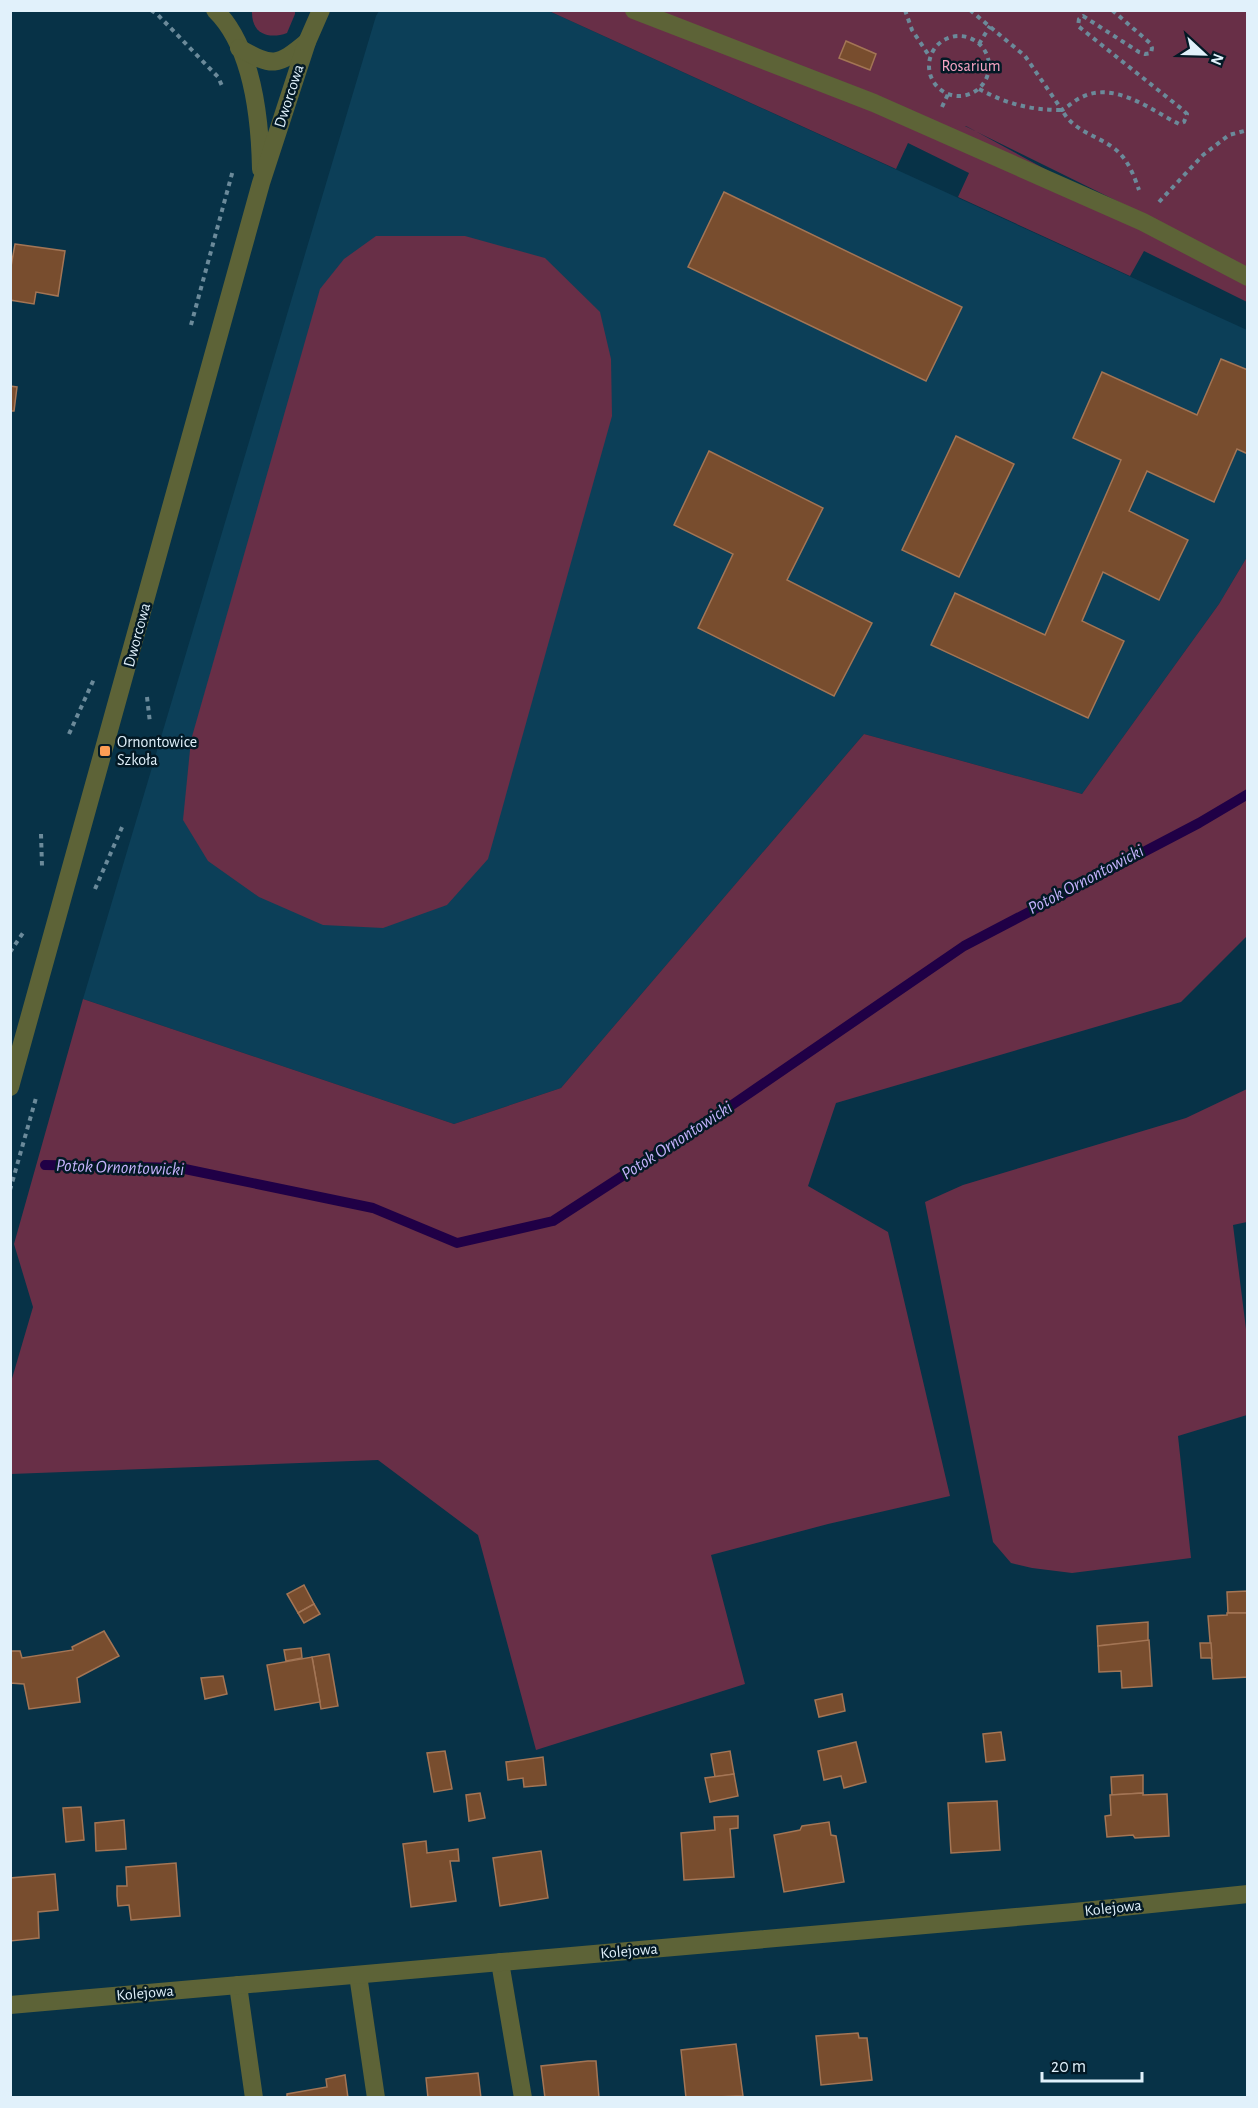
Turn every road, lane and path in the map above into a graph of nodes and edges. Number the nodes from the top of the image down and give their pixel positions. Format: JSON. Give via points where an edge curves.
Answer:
{"nodes":[{"id":1,"x":151,"y":10,"type":"edge"},
{"id":2,"x":215,"y":10,"type":"edge"},
{"id":3,"x":232,"y":10,"type":"edge"},
{"id":4,"x":634,"y":10,"type":"edge"},
{"id":5,"x":905,"y":10,"type":"edge"},
{"id":6,"x":970,"y":10,"type":"edge"},
{"id":7,"x":1113,"y":10,"type":"edge"},
{"id":8,"x":313,"y":22,"type":"edge"},
{"id":9,"x":990,"y":26,"type":"junction"},
{"id":10,"x":236,"y":41,"type":"junction"},
{"id":11,"x":979,"y":44,"type":"junction"},
{"id":12,"x":930,"y":57,"type":"junction"},
{"id":13,"x":979,"y":89,"type":"junction"},
{"id":14,"x":227,"y":95,"type":"dead end"},
{"id":15,"x":1062,"y":110,"type":"junction"},
{"id":16,"x":1248,"y":130,"type":"edge"},
{"id":17,"x":235,"y":164,"type":"dead end"},
{"id":18,"x":261,"y":183,"type":"junction"},
{"id":19,"x":227,"y":194,"type":"dead end"},
{"id":20,"x":1141,"y":196,"type":"dead end"},
{"id":21,"x":1154,"y":207,"type":"dead end"},
{"id":22,"x":1248,"y":277,"type":"edge"},
{"id":23,"x":123,"y":825,"type":"dead end"},
{"id":24,"x":94,"y":891,"type":"dead end"},
{"id":25,"x":10,"y":1087,"type":"edge"},
{"id":26,"x":1248,"y":1894,"type":"edge"},
{"id":27,"x":500,"y":1962,"type":"junction"},
{"id":28,"x":358,"y":1975,"type":"junction"},
{"id":29,"x":238,"y":1985,"type":"junction"},
{"id":30,"x":10,"y":2005,"type":"edge"},
{"id":31,"x":254,"y":2097,"type":"edge"},
{"id":32,"x":376,"y":2097,"type":"edge"},
{"id":33,"x":523,"y":2097,"type":"edge"}],
"edges":[{"from":1,"to":14,"type":"path","via":[[218,77]]},
{"from":2,"to":10,"type":"street","name":"Dworcowa"},
{"from":3,"to":10,"type":"street"},
{"from":4,"to":22,"type":"street","via":[[874,103],[1143,222]]},
{"from":5,"to":12,"type":"path","via":[[912,30]]},
{"from":6,"to":9,"type":"path"},
{"from":7,"to":15,"type":"path","via":[[1150,43],[1151,53],[1139,52],[1083,16],[1078,26],[1183,110],[1187,114],[1184,122],[1179,124],[1120,95],[1100,92]]},
{"from":8,"to":10,"type":"street","via":[[285,60],[263,61]]},
{"from":8,"to":18,"type":"street","name":"Dworcowa"},
{"from":9,"to":11,"type":"path"},
{"from":9,"to":15,"type":"path","via":[[1025,56]]},
{"from":10,"to":18,"type":"street","name":"Dworcowa","via":[[254,88]]},
{"from":11,"to":12,"type":"path","via":[[961,35],[951,36],[942,40]]},
{"from":11,"to":13,"type":"path","via":[[989,61]]},
{"from":12,"to":13,"type":"path","via":[[928,66],[933,83],[947,96],[964,96]]},
{"from":13,"to":15,"type":"path","via":[[1025,108]]},
{"from":15,"to":20,"type":"path","via":[[1080,131],[1118,151],[1129,165]]},
{"from":16,"to":21,"type":"path","via":[[1229,135],[1203,155]]},
{"from":17,"to":19,"type":"path"},
{"from":18,"to":25,"type":"street","name":"Dworcowa"},
{"from":23,"to":24,"type":"path"},
{"from":26,"to":27,"type":"street","name":"Kolejowa"},
{"from":27,"to":28,"type":"street","name":"Kolejowa"},
{"from":27,"to":33,"type":"street"},
{"from":28,"to":29,"type":"street","name":"Kolejowa"},
{"from":28,"to":32,"type":"street"},
{"from":29,"to":30,"type":"street","name":"Kolejowa"},
{"from":29,"to":31,"type":"street"}]}
